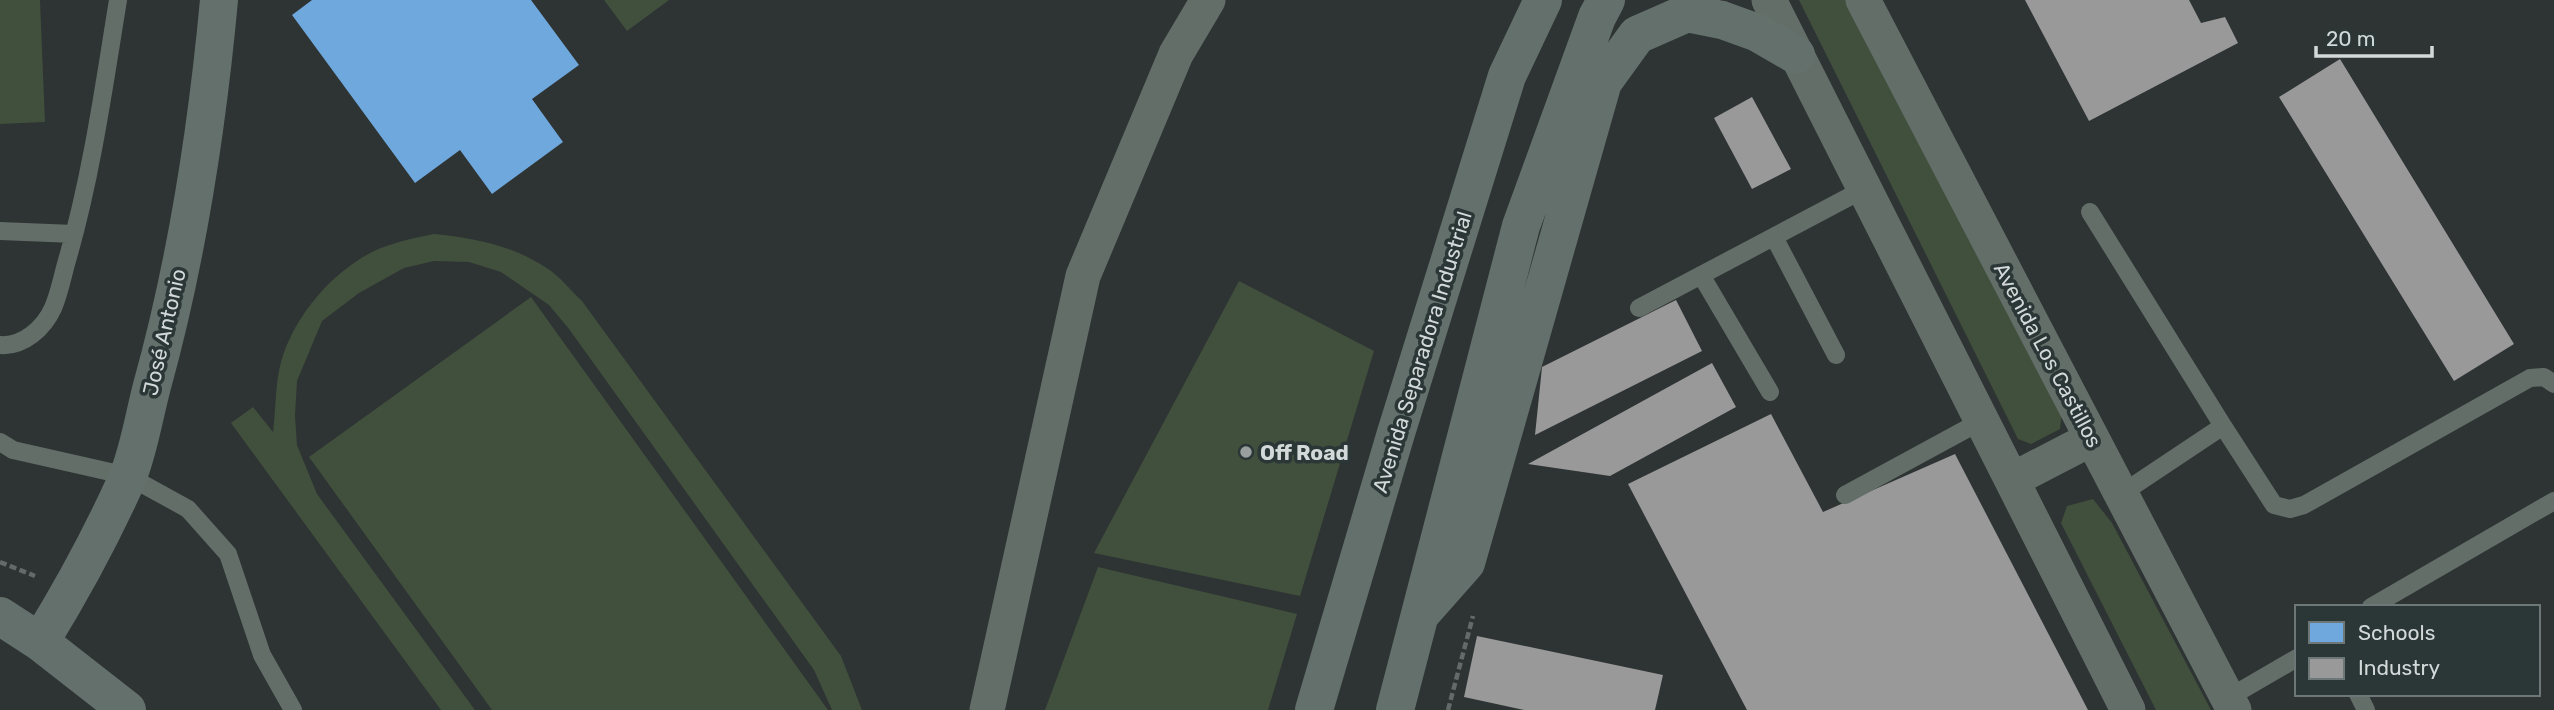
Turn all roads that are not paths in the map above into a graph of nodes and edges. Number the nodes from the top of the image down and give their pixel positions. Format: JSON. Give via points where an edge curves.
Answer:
{"nodes":[{"id":1,"x":118,"y":0,"type":"edge"},
{"id":2,"x":219,"y":0,"type":"edge"},
{"id":3,"x":1208,"y":0,"type":"edge"},
{"id":4,"x":1543,"y":0,"type":"edge"},
{"id":5,"x":1606,"y":0,"type":"edge"},
{"id":6,"x":1769,"y":0,"type":"edge"},
{"id":7,"x":1863,"y":0,"type":"edge"},
{"id":8,"x":1796,"y":55,"type":"junction"},
{"id":9,"x":1864,"y":189,"type":"junction"},
{"id":10,"x":2090,"y":212,"type":"dead end"},
{"id":11,"x":0,"y":230,"type":"edge"},
{"id":12,"x":74,"y":234,"type":"junction"},
{"id":13,"x":1774,"y":237,"type":"junction"},
{"id":14,"x":1701,"y":275,"type":"junction"},
{"id":15,"x":1639,"y":308,"type":"dead end"},
{"id":16,"x":0,"y":345,"type":"edge"},
{"id":17,"x":1836,"y":355,"type":"dead end"},
{"id":18,"x":2554,"y":384,"type":"edge"},
{"id":19,"x":1770,"y":392,"type":"dead end"},
{"id":20,"x":1983,"y":420,"type":"junction"},
{"id":21,"x":2223,"y":426,"type":"junction"},
{"id":22,"x":2091,"y":439,"type":"junction"},
{"id":23,"x":0,"y":442,"type":"edge"},
{"id":24,"x":128,"y":476,"type":"junction"},
{"id":25,"x":2012,"y":480,"type":"junction"},
{"id":26,"x":2121,"y":494,"type":"junction"},
{"id":27,"x":1845,"y":495,"type":"dead end"},
{"id":28,"x":2554,"y":501,"type":"edge"},
{"id":29,"x":2374,"y":605,"type":"edge"},
{"id":30,"x":1420,"y":615,"type":"junction"},
{"id":31,"x":0,"y":617,"type":"edge"},
{"id":32,"x":40,"y":642,"type":"junction"},
{"id":33,"x":2295,"y":658,"type":"edge"},
{"id":34,"x":2231,"y":704,"type":"edge"},
{"id":35,"x":127,"y":710,"type":"edge"},
{"id":36,"x":293,"y":710,"type":"edge"},
{"id":37,"x":987,"y":710,"type":"edge"},
{"id":38,"x":1314,"y":710,"type":"edge"},
{"id":39,"x":1395,"y":710,"type":"edge"},
{"id":40,"x":2128,"y":710,"type":"edge"}],
"edges":[{"from":1,"to":12,"type":"lane"},
{"from":2,"to":24,"type":"main road","name":"José Antonio","via":[[210,102],[193,203],[165,339]]},
{"from":3,"to":37,"type":"street","via":[[1176,54],[1083,276]]},
{"from":4,"to":38,"type":"main road","name":"Avenida Separadora Industrial","via":[[1507,76]]},
{"from":5,"to":30,"type":"main road","via":[[1521,226]]},
{"from":6,"to":8,"type":"street"},
{"from":7,"to":22,"type":"street","name":"Avenida Los Castillos"},
{"from":8,"to":9,"type":"street"},
{"from":8,"to":30,"type":"main road","via":[[1758,33],[1687,13],[1637,35],[1603,82],[1466,563]]},
{"from":9,"to":13,"type":"lane"},
{"from":9,"to":20,"type":"street"},
{"from":10,"to":21,"type":"lane"},
{"from":11,"to":12,"type":"lane"},
{"from":12,"to":16,"type":"lane","via":[[52,309],[36,334],[9,346]]},
{"from":13,"to":14,"type":"lane"},
{"from":13,"to":17,"type":"lane"},
{"from":14,"to":15,"type":"lane"},
{"from":14,"to":19,"type":"lane"},
{"from":18,"to":21,"type":"lane","via":[[2544,377],[2529,378],[2290,509],[2274,505]]},
{"from":20,"to":25,"type":"street"},
{"from":20,"to":27,"type":"lane"},
{"from":21,"to":26,"type":"lane"},
{"from":22,"to":25,"type":"street"},
{"from":22,"to":26,"type":"street","name":"Avenida Los Castillos"},
{"from":23,"to":24,"type":"lane","via":[[13,450]]},
{"from":24,"to":32,"type":"main road","name":"José Antonio","via":[[72,591]]},
{"from":24,"to":36,"type":"lane","via":[[188,509],[228,554],[262,654]]},
{"from":25,"to":40,"type":"street"},
{"from":26,"to":34,"type":"street","name":"Avenida Los Castillos"},
{"from":28,"to":29,"type":"lane"},
{"from":30,"to":39,"type":"main road"},
{"from":31,"to":32,"type":"main road"},
{"from":32,"to":35,"type":"main road"},
{"from":33,"to":34,"type":"lane"}]}
